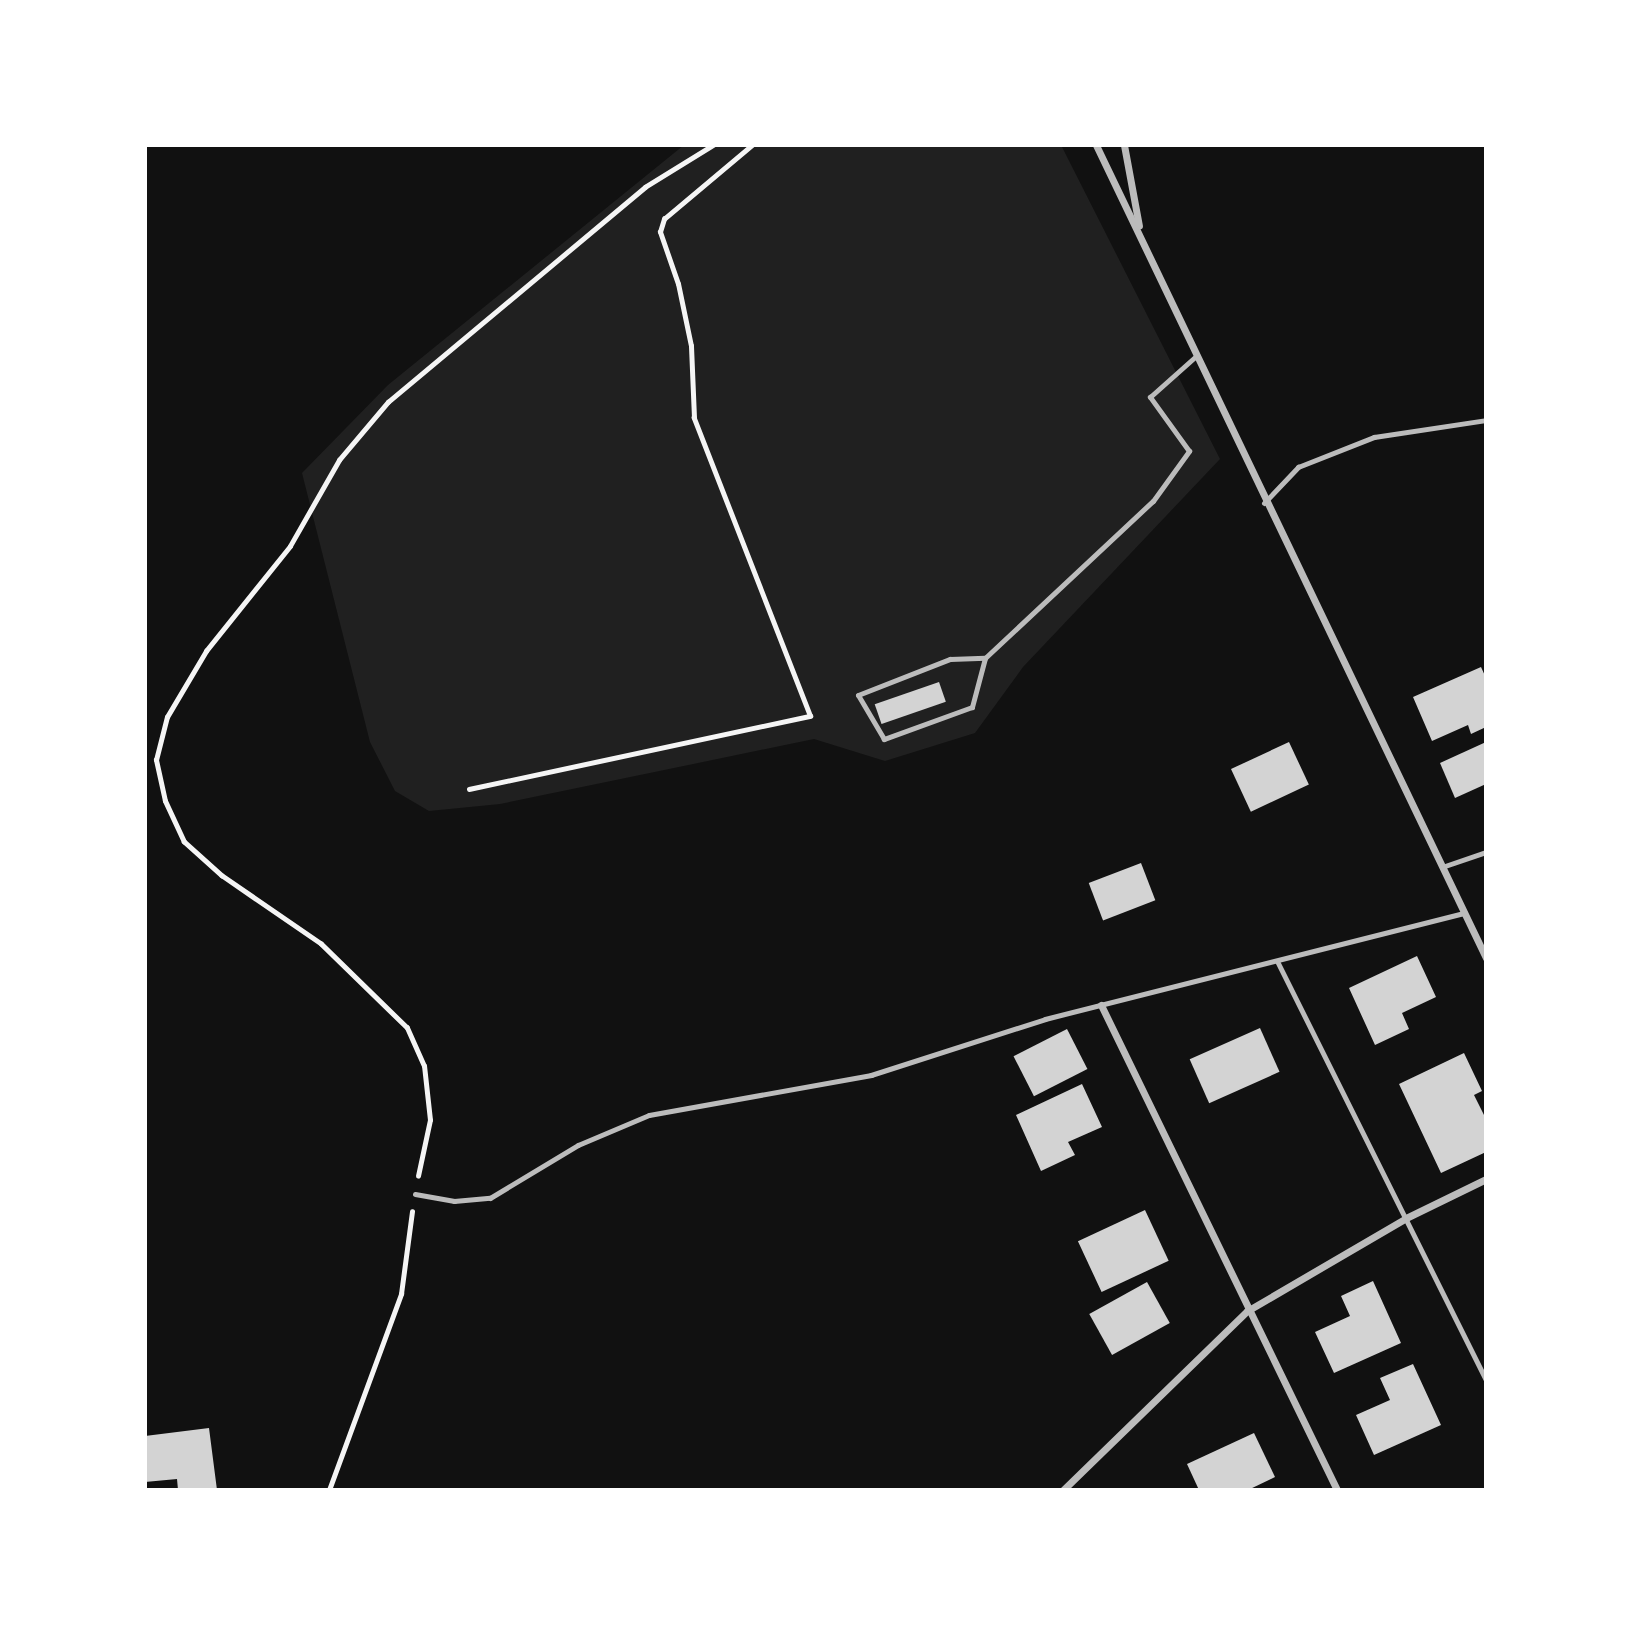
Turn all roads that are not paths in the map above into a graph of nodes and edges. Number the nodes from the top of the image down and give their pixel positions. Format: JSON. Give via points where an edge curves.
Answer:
{"nodes":[{"id":1,"x":1096,"y":145,"type":"edge"},
{"id":2,"x":1124,"y":145,"type":"edge"},
{"id":3,"x":1141,"y":237,"type":"junction"},
{"id":4,"x":1196,"y":356,"type":"junction"},
{"id":5,"x":1486,"y":419,"type":"edge"},
{"id":6,"x":1265,"y":503,"type":"junction"},
{"id":7,"x":985,"y":658,"type":"junction"},
{"id":8,"x":1486,"y":852,"type":"edge"},
{"id":9,"x":1442,"y":867,"type":"junction"},
{"id":10,"x":1465,"y":913,"type":"junction"},
{"id":11,"x":1486,"y":958,"type":"edge"},
{"id":12,"x":1277,"y":961,"type":"junction"},
{"id":13,"x":1101,"y":1005,"type":"junction"},
{"id":14,"x":1486,"y":1179,"type":"edge"},
{"id":15,"x":415,"y":1194,"type":"road end"},
{"id":16,"x":1406,"y":1218,"type":"junction"},
{"id":17,"x":1247,"y":1311,"type":"junction"},
{"id":18,"x":1486,"y":1381,"type":"edge"},
{"id":19,"x":1063,"y":1490,"type":"edge"},
{"id":20,"x":1337,"y":1490,"type":"edge"}],
"edges":[{"from":1,"to":3,"type":"street"},
{"from":2,"to":3,"type":"street"},
{"from":3,"to":4,"type":"street"},
{"from":4,"to":6,"type":"street"},
{"from":4,"to":7,"type":"lane","via":[[1150,397],[1189,451],[1153,500]]},
{"from":5,"to":6,"type":"lane","via":[[1374,437],[1298,467]]},
{"from":6,"to":9,"type":"street"},
{"from":7,"to":7,"type":"lane","via":[[950,659],[858,695],[884,739],[972,707]]},
{"from":8,"to":9,"type":"lane"},
{"from":9,"to":10,"type":"street"},
{"from":10,"to":11,"type":"street"},
{"from":10,"to":12,"type":"lane"},
{"from":12,"to":13,"type":"lane"},
{"from":12,"to":16,"type":"lane"},
{"from":13,"to":15,"type":"lane","via":[[871,1075],[649,1115],[578,1145],[489,1198],[454,1201]]},
{"from":13,"to":17,"type":"street"},
{"from":14,"to":16,"type":"street"},
{"from":16,"to":17,"type":"street"},
{"from":16,"to":18,"type":"lane"},
{"from":17,"to":19,"type":"street"},
{"from":17,"to":20,"type":"street"}]}
